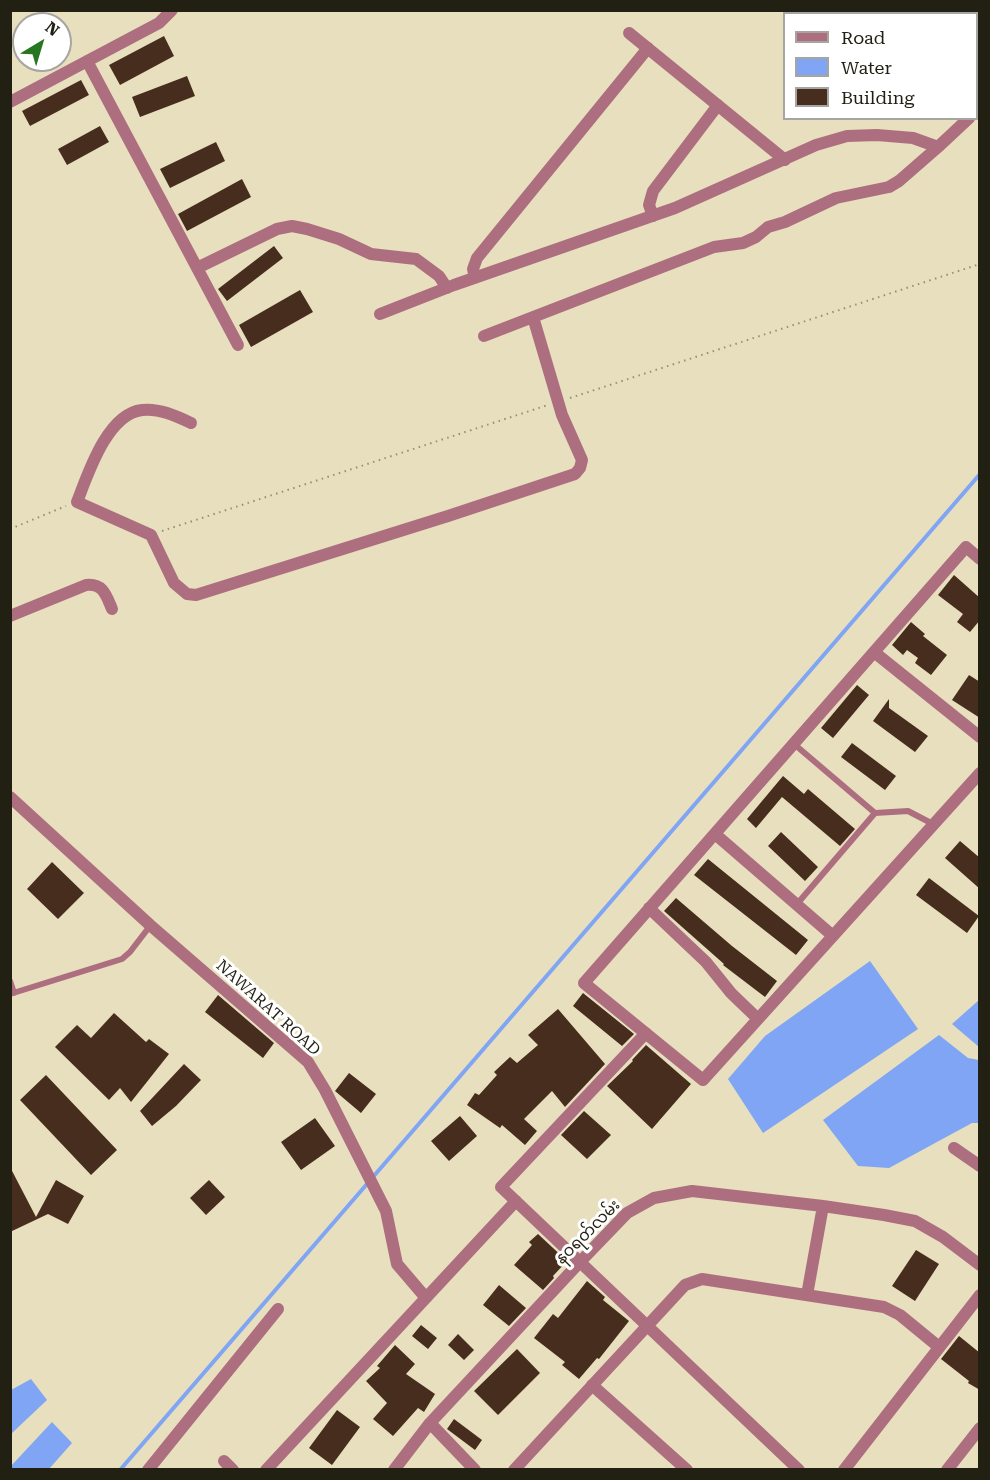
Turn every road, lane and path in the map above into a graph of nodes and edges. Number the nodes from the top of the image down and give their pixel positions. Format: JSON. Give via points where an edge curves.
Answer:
{"nodes":[{"id":1,"x":172,"y":10,"type":"edge"},
{"id":2,"x":629,"y":33,"type":"dead end"},
{"id":3,"x":648,"y":48,"type":"junction"},
{"id":4,"x":87,"y":61,"type":"junction"},
{"id":5,"x":10,"y":102,"type":"edge"},
{"id":6,"x":718,"y":105,"type":"junction"},
{"id":7,"x":967,"y":120,"type":"edge"},
{"id":8,"x":938,"y":147,"type":"junction"},
{"id":9,"x":785,"y":160,"type":"junction"},
{"id":10,"x":652,"y":216,"type":"junction"},
{"id":11,"x":197,"y":268,"type":"junction"},
{"id":12,"x":475,"y":278,"type":"junction"},
{"id":13,"x":447,"y":288,"type":"junction"},
{"id":14,"x":380,"y":314,"type":"dead end"},
{"id":15,"x":533,"y":317,"type":"junction"},
{"id":16,"x":484,"y":336,"type":"dead end"},
{"id":17,"x":238,"y":345,"type":"dead end"},
{"id":18,"x":191,"y":423,"type":"dead end"},
{"id":19,"x":77,"y":502,"type":"junction"},
{"id":20,"x":10,"y":529,"type":"edge"},
{"id":21,"x":980,"y":559,"type":"edge"},
{"id":22,"x":112,"y":609,"type":"dead end"},
{"id":23,"x":10,"y":616,"type":"edge"},
{"id":24,"x":874,"y":652,"type":"junction"},
{"id":25,"x":980,"y":737,"type":"edge"},
{"id":26,"x":794,"y":744,"type":"junction"},
{"id":27,"x":980,"y":773,"type":"edge"},
{"id":28,"x":10,"y":797,"type":"edge"},
{"id":29,"x":875,"y":813,"type":"junction"},
{"id":30,"x":933,"y":825,"type":"junction"},
{"id":31,"x":715,"y":834,"type":"junction"},
{"id":32,"x":797,"y":904,"type":"junction"},
{"id":33,"x":649,"y":908,"type":"junction"},
{"id":34,"x":150,"y":925,"type":"junction"},
{"id":35,"x":833,"y":936,"type":"junction"},
{"id":36,"x":10,"y":981,"type":"edge"},
{"id":37,"x":12,"y":993,"type":"edge"},
{"id":38,"x":758,"y":1019,"type":"junction"},
{"id":39,"x":646,"y":1033,"type":"junction"},
{"id":40,"x":954,"y":1148,"type":"dead end"},
{"id":41,"x":980,"y":1166,"type":"edge"},
{"id":42,"x":516,"y":1201,"type":"junction"},
{"id":43,"x":823,"y":1206,"type":"junction"},
{"id":44,"x":580,"y":1262,"type":"junction"},
{"id":45,"x":980,"y":1265,"type":"edge"},
{"id":46,"x":807,"y":1295,"type":"junction"},
{"id":47,"x":980,"y":1295,"type":"edge"},
{"id":48,"x":426,"y":1298,"type":"junction"},
{"id":49,"x":278,"y":1309,"type":"dead end"},
{"id":50,"x":647,"y":1326,"type":"junction"},
{"id":51,"x":939,"y":1347,"type":"junction"},
{"id":52,"x":592,"y":1384,"type":"junction"},
{"id":53,"x":430,"y":1423,"type":"junction"},
{"id":54,"x":980,"y":1428,"type":"edge"},
{"id":55,"x":148,"y":1470,"type":"edge"},
{"id":56,"x":266,"y":1470,"type":"edge"},
{"id":57,"x":394,"y":1470,"type":"edge"},
{"id":58,"x":475,"y":1470,"type":"edge"},
{"id":59,"x":513,"y":1470,"type":"edge"},
{"id":60,"x":687,"y":1470,"type":"edge"},
{"id":61,"x":799,"y":1470,"type":"edge"},
{"id":62,"x":844,"y":1470,"type":"edge"},
{"id":63,"x":947,"y":1470,"type":"edge"}],
"edges":[{"from":1,"to":4,"type":"street","via":[[159,24]]},
{"from":2,"to":3,"type":"street"},
{"from":3,"to":6,"type":"street"},
{"from":3,"to":12,"type":"street","via":[[477,258]]},
{"from":4,"to":5,"type":"street"},
{"from":4,"to":11,"type":"street"},
{"from":6,"to":9,"type":"street"},
{"from":6,"to":10,"type":"street","via":[[653,192],[649,205]]},
{"from":7,"to":8,"type":"street"},
{"from":8,"to":9,"type":"street","via":[[913,138],[847,136]]},
{"from":8,"to":15,"type":"street","via":[[889,187],[836,198],[768,227],[743,243],[714,247]]},
{"from":9,"to":10,"type":"street"},
{"from":10,"to":12,"type":"street"},
{"from":11,"to":13,"type":"street","via":[[277,229],[292,226],[339,239],[371,254],[416,259],[440,276]]},
{"from":11,"to":17,"type":"street"},
{"from":12,"to":13,"type":"street"},
{"from":13,"to":14,"type":"street"},
{"from":15,"to":16,"type":"street"},
{"from":15,"to":19,"type":"street","via":[[562,415],[582,460],[575,474],[196,595],[187,594],[174,583],[151,535]]},
{"from":18,"to":19,"type":"street","via":[[158,411],[130,413],[105,440]]},
{"from":19,"to":20,"type":"path"},
{"from":21,"to":24,"type":"street","via":[[966,547]]},
{"from":22,"to":23,"type":"street","via":[[99,586],[86,585]]},
{"from":24,"to":25,"type":"street"},
{"from":24,"to":26,"type":"street"},
{"from":26,"to":29,"type":"lane"},
{"from":26,"to":31,"type":"street"},
{"from":27,"to":30,"type":"street"},
{"from":28,"to":34,"type":"street","name":"NAWARAT ROAD"},
{"from":29,"to":30,"type":"lane","via":[[908,812]]},
{"from":29,"to":32,"type":"lane"},
{"from":30,"to":35,"type":"street"},
{"from":31,"to":32,"type":"street"},
{"from":31,"to":33,"type":"street"},
{"from":32,"to":35,"type":"street"},
{"from":33,"to":38,"type":"street"},
{"from":33,"to":39,"type":"street","via":[[584,983]]},
{"from":34,"to":37,"type":"lane","via":[[122,958]]},
{"from":34,"to":48,"type":"street","name":"NAWARAT ROAD","via":[[308,1062],[386,1211],[397,1264]]},
{"from":35,"to":38,"type":"street"},
{"from":36,"to":37,"type":"lane"},
{"from":38,"to":39,"type":"street","via":[[703,1080]]},
{"from":39,"to":42,"type":"street","via":[[501,1187]]},
{"from":40,"to":41,"type":"street"},
{"from":42,"to":44,"type":"street"},
{"from":42,"to":48,"type":"street"},
{"from":43,"to":44,"type":"street","name":"နဝရတ်လမ်း","via":[[692,1191],[654,1198],[627,1213]]},
{"from":43,"to":45,"type":"street","name":"နဝရတ်လမ်း","via":[[915,1221],[944,1237]]},
{"from":43,"to":46,"type":"street"},
{"from":44,"to":50,"type":"street"},
{"from":44,"to":53,"type":"street","name":"နဝရတ်လမ်း"},
{"from":46,"to":50,"type":"street","via":[[702,1279],[685,1285]]},
{"from":46,"to":51,"type":"street","via":[[884,1308],[900,1315]]},
{"from":47,"to":51,"type":"street"},
{"from":48,"to":56,"type":"street"},
{"from":49,"to":55,"type":"street"},
{"from":50,"to":52,"type":"street"},
{"from":50,"to":61,"type":"street"},
{"from":51,"to":62,"type":"street"},
{"from":52,"to":59,"type":"street"},
{"from":52,"to":60,"type":"street"},
{"from":53,"to":57,"type":"street","name":"နဝရတ်လမ်း"},
{"from":53,"to":58,"type":"street"},
{"from":54,"to":63,"type":"street"}]}
